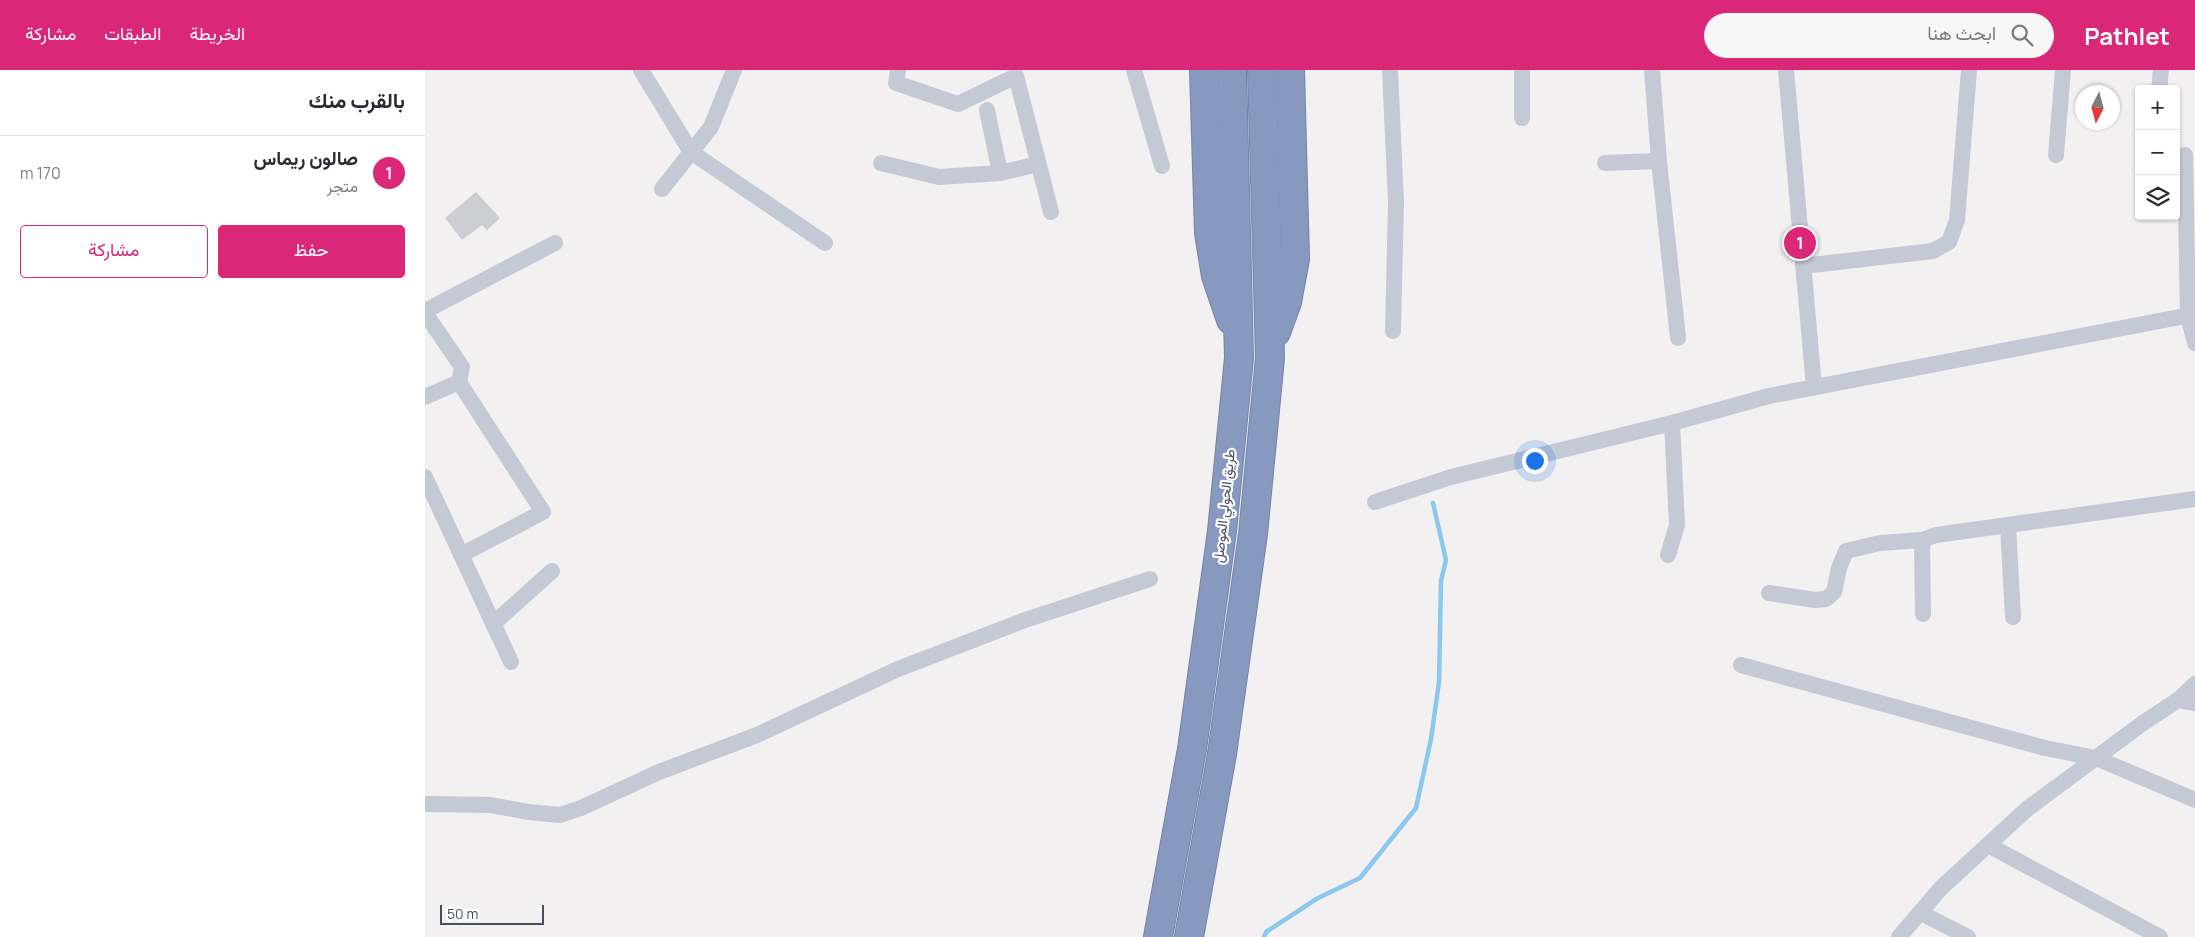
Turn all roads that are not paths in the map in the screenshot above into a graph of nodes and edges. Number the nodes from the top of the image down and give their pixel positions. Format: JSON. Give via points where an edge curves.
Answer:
{"nodes":[{"id":1,"x":641,"y":70,"type":"edge"},
{"id":2,"x":734,"y":70,"type":"edge"},
{"id":3,"x":898,"y":70,"type":"edge"},
{"id":4,"x":1134,"y":70,"type":"edge"},
{"id":5,"x":1204,"y":70,"type":"edge"},
{"id":6,"x":1232,"y":70,"type":"edge"},
{"id":7,"x":1262,"y":70,"type":"edge"},
{"id":8,"x":1290,"y":70,"type":"edge"},
{"id":9,"x":1390,"y":70,"type":"edge"},
{"id":10,"x":1522,"y":70,"type":"edge"},
{"id":11,"x":1652,"y":70,"type":"edge"},
{"id":12,"x":1787,"y":70,"type":"edge"},
{"id":13,"x":1969,"y":70,"type":"edge"},
{"id":14,"x":2063,"y":70,"type":"edge"},
{"id":15,"x":2161,"y":70,"type":"edge"},
{"id":16,"x":2159,"y":85,"type":"edge"},
{"id":17,"x":987,"y":110,"type":"dead end"},
{"id":18,"x":1522,"y":118,"type":"dead end"},
{"id":19,"x":691,"y":152,"type":"junction"},
{"id":20,"x":2186,"y":153,"type":"edge"},
{"id":21,"x":2056,"y":155,"type":"dead end"},
{"id":22,"x":1659,"y":162,"type":"junction"},
{"id":23,"x":881,"y":163,"type":"dead end"},
{"id":24,"x":1605,"y":163,"type":"dead end"},
{"id":25,"x":1038,"y":164,"type":"junction"},
{"id":26,"x":1162,"y":166,"type":"dead end"},
{"id":27,"x":1000,"y":173,"type":"junction"},
{"id":28,"x":662,"y":189,"type":"dead end"},
{"id":29,"x":1051,"y":212,"type":"dead end"},
{"id":30,"x":555,"y":243,"type":"dead end"},
{"id":31,"x":825,"y":244,"type":"dead end"},
{"id":32,"x":1803,"y":266,"type":"junction"},
{"id":33,"x":425,"y":312,"type":"edge"},
{"id":34,"x":2192,"y":315,"type":"edge"},
{"id":35,"x":1393,"y":331,"type":"dead end"},
{"id":36,"x":1678,"y":338,"type":"dead end"},
{"id":37,"x":2195,"y":343,"type":"edge"},
{"id":38,"x":1239,"y":358,"type":"junction"},
{"id":39,"x":1270,"y":358,"type":"junction"},
{"id":40,"x":459,"y":382,"type":"junction"},
{"id":41,"x":1814,"y":387,"type":"junction"},
{"id":42,"x":425,"y":397,"type":"edge"},
{"id":43,"x":1672,"y":423,"type":"junction"},
{"id":44,"x":425,"y":477,"type":"edge"},
{"id":45,"x":2195,"y":499,"type":"edge"},
{"id":46,"x":1375,"y":502,"type":"dead end"},
{"id":47,"x":2008,"y":525,"type":"junction"},
{"id":48,"x":1922,"y":540,"type":"junction"},
{"id":49,"x":461,"y":555,"type":"junction"},
{"id":50,"x":1668,"y":555,"type":"dead end"},
{"id":51,"x":552,"y":571,"type":"dead end"},
{"id":52,"x":1150,"y":579,"type":"dead end"},
{"id":53,"x":1769,"y":592,"type":"dead end"},
{"id":54,"x":1923,"y":614,"type":"dead end"},
{"id":55,"x":2013,"y":617,"type":"dead end"},
{"id":56,"x":493,"y":624,"type":"junction"},
{"id":57,"x":511,"y":662,"type":"dead end"},
{"id":58,"x":1741,"y":665,"type":"dead end"},
{"id":59,"x":2195,"y":684,"type":"edge"},
{"id":60,"x":2178,"y":700,"type":"junction"},
{"id":61,"x":2195,"y":703,"type":"edge"},
{"id":62,"x":2096,"y":758,"type":"junction"},
{"id":63,"x":2195,"y":800,"type":"edge"},
{"id":64,"x":425,"y":804,"type":"edge"},
{"id":65,"x":1988,"y":845,"type":"junction"},
{"id":66,"x":1921,"y":913,"type":"junction"},
{"id":67,"x":1157,"y":937,"type":"edge"},
{"id":68,"x":1189,"y":937,"type":"edge"},
{"id":69,"x":1899,"y":937,"type":"edge"},
{"id":70,"x":1968,"y":937,"type":"edge"},
{"id":71,"x":2160,"y":937,"type":"edge"}],
"edges":[{"from":1,"to":19,"type":"street"},
{"from":2,"to":19,"type":"street","via":[[711,128]]},
{"from":3,"to":25,"type":"street","via":[[896,83],[958,104],[1016,76]]},
{"from":4,"to":26,"type":"street"},
{"from":5,"to":38,"type":"highway","via":[[1211,257],[1236,336]]},
{"from":6,"to":38,"type":"highway","name":"طريق الحولي الموصل"},
{"from":7,"to":39,"type":"highway"},
{"from":8,"to":39,"type":"highway","via":[[1295,259],[1287,302]]},
{"from":9,"to":35,"type":"street","via":[[1396,202]]},
{"from":10,"to":18,"type":"street"},
{"from":11,"to":22,"type":"street"},
{"from":12,"to":32,"type":"street"},
{"from":13,"to":32,"type":"street","via":[[1957,220],[1949,242],[1933,251]]},
{"from":14,"to":21,"type":"street"},
{"from":15,"to":16,"type":"street"},
{"from":17,"to":27,"type":"street"},
{"from":19,"to":28,"type":"street"},
{"from":19,"to":31,"type":"street"},
{"from":20,"to":34,"type":"street"},
{"from":22,"to":24,"type":"street"},
{"from":22,"to":36,"type":"street"},
{"from":23,"to":27,"type":"street","via":[[939,177]]},
{"from":25,"to":27,"type":"street"},
{"from":25,"to":29,"type":"street"},
{"from":30,"to":33,"type":"street"},
{"from":32,"to":41,"type":"street"},
{"from":33,"to":40,"type":"street","via":[[462,367]]},
{"from":34,"to":37,"type":"street"},
{"from":34,"to":41,"type":"street"},
{"from":38,"to":67,"type":"highway","name":"طريق الحولي الموصل","via":[[1222,531],[1194,730]]},
{"from":39,"to":68,"type":"highway","via":[[1253,534],[1225,735]]},
{"from":40,"to":42,"type":"street"},
{"from":40,"to":49,"type":"street","via":[[543,512]]},
{"from":41,"to":43,"type":"street"},
{"from":43,"to":46,"type":"street","via":[[1451,477]]},
{"from":43,"to":50,"type":"street","via":[[1677,525]]},
{"from":44,"to":49,"type":"street"},
{"from":45,"to":47,"type":"street"},
{"from":47,"to":48,"type":"street","via":[[1936,535]]},
{"from":47,"to":55,"type":"street"},
{"from":48,"to":53,"type":"street","via":[[1846,551],[1834,592],[1826,599]]},
{"from":48,"to":54,"type":"street"},
{"from":49,"to":56,"type":"street"},
{"from":51,"to":56,"type":"street"},
{"from":52,"to":64,"type":"street","via":[[1025,620],[898,669],[757,735],[659,772],[560,815],[491,805]]},
{"from":56,"to":57,"type":"street"},
{"from":58,"to":62,"type":"street","via":[[2045,748]]},
{"from":59,"to":60,"type":"street"},
{"from":60,"to":61,"type":"street"},
{"from":60,"to":62,"type":"street"},
{"from":62,"to":63,"type":"street"},
{"from":62,"to":65,"type":"street","via":[[2027,809]]},
{"from":65,"to":66,"type":"street","via":[[1941,888]]},
{"from":65,"to":71,"type":"street"},
{"from":66,"to":69,"type":"street"},
{"from":66,"to":70,"type":"street"}]}
